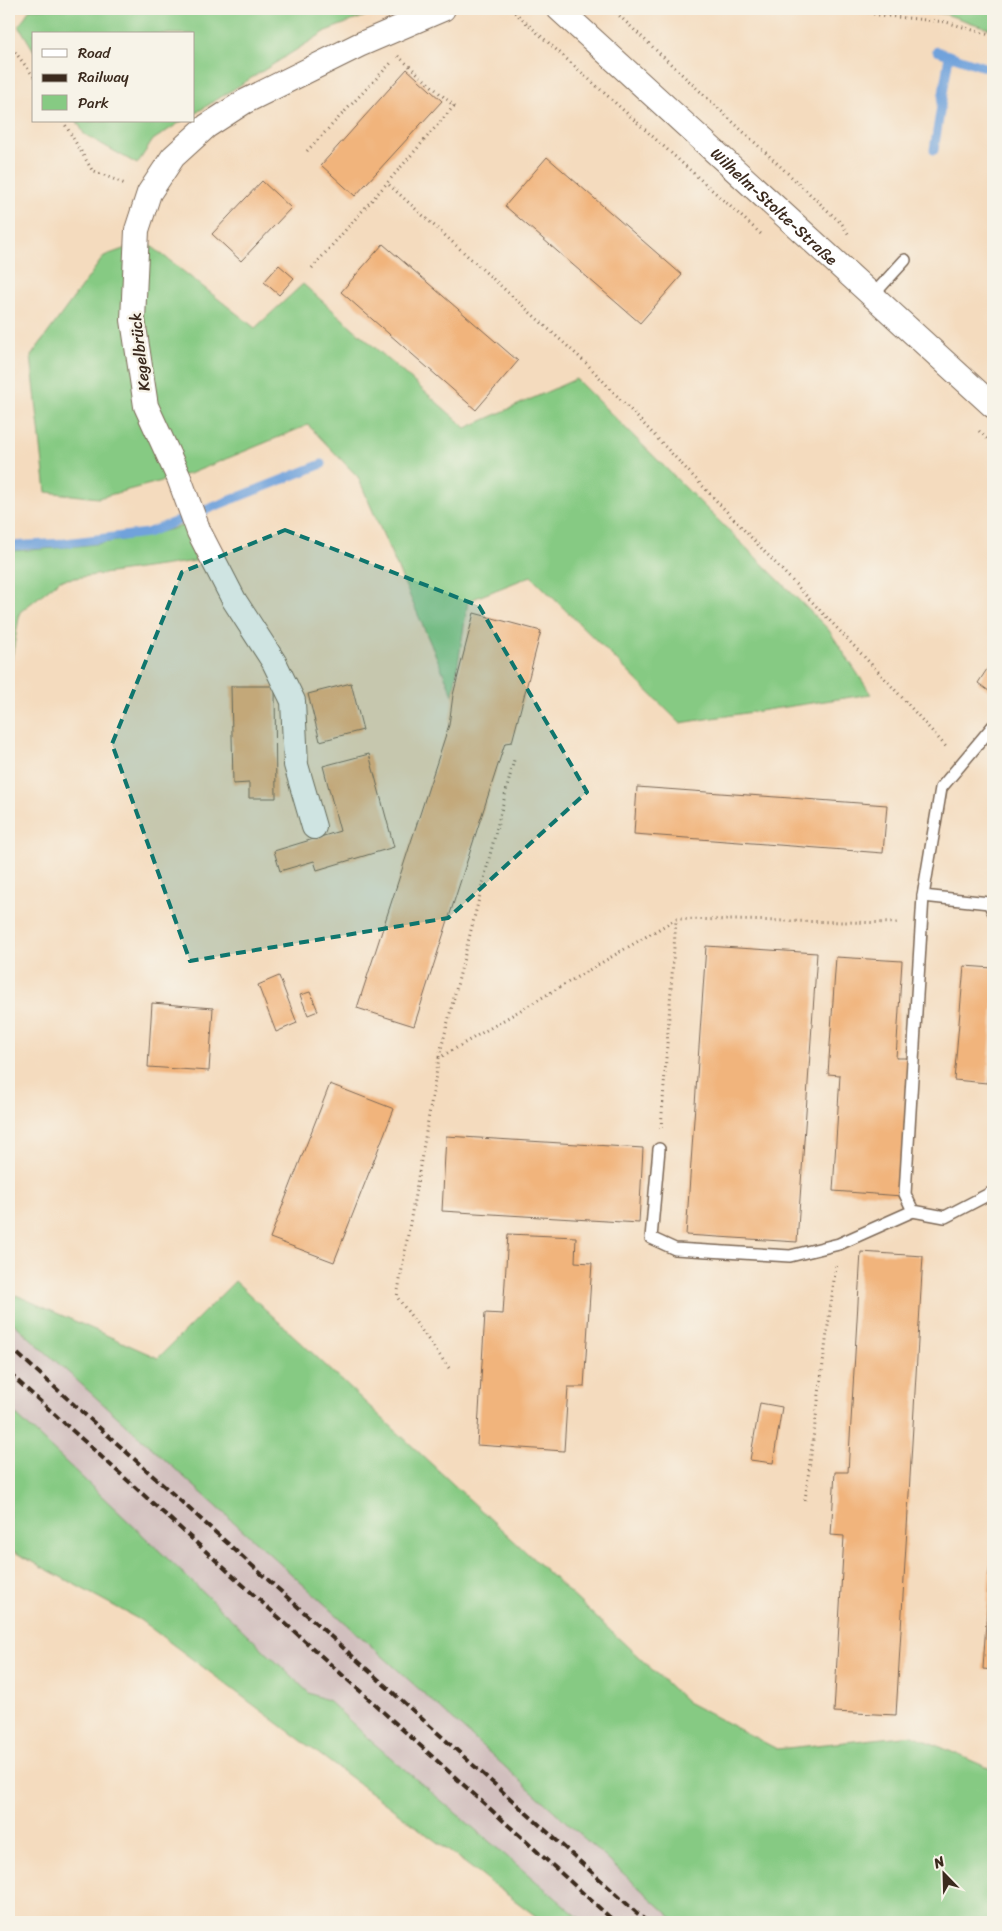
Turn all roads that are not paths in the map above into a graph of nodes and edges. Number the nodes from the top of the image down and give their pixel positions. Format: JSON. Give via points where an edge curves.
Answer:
{"nodes":[{"id":1,"x":443,"y":9,"type":"edge"},
{"id":2,"x":559,"y":9,"type":"edge"},
{"id":3,"x":905,"y":260,"type":"dead end"},
{"id":4,"x":873,"y":295,"type":"junction"},
{"id":5,"x":992,"y":404,"type":"edge"},
{"id":6,"x":993,"y":726,"type":"edge"},
{"id":7,"x":314,"y":827,"type":"dead end"},
{"id":8,"x":923,"y":896,"type":"junction"},
{"id":9,"x":992,"y":906,"type":"edge"},
{"id":10,"x":659,"y":1149,"type":"road end"},
{"id":11,"x":993,"y":1192,"type":"edge"},
{"id":12,"x":913,"y":1211,"type":"junction"}],
"edges":[{"from":1,"to":7,"type":"street","name":"Kegelbrück","via":[[359,45],[244,102],[207,126],[173,157],[149,193],[137,230],[133,320],[146,406],[179,478],[199,532],[293,701],[296,765]]},
{"from":2,"to":4,"type":"street","name":"Wilhelm-Stolte-Straße"},
{"from":3,"to":4,"type":"lane"},
{"from":4,"to":5,"type":"street","name":"Wilhelm-Stolte-Straße"},
{"from":6,"to":8,"type":"lane","via":[[941,788]]},
{"from":8,"to":9,"type":"lane"},
{"from":8,"to":12,"type":"lane","via":[[905,1194]]},
{"from":10,"to":12,"type":"lane","via":[[651,1238],[675,1249],[790,1256],[839,1244]]},
{"from":11,"to":12,"type":"lane","via":[[945,1217]]}]}
